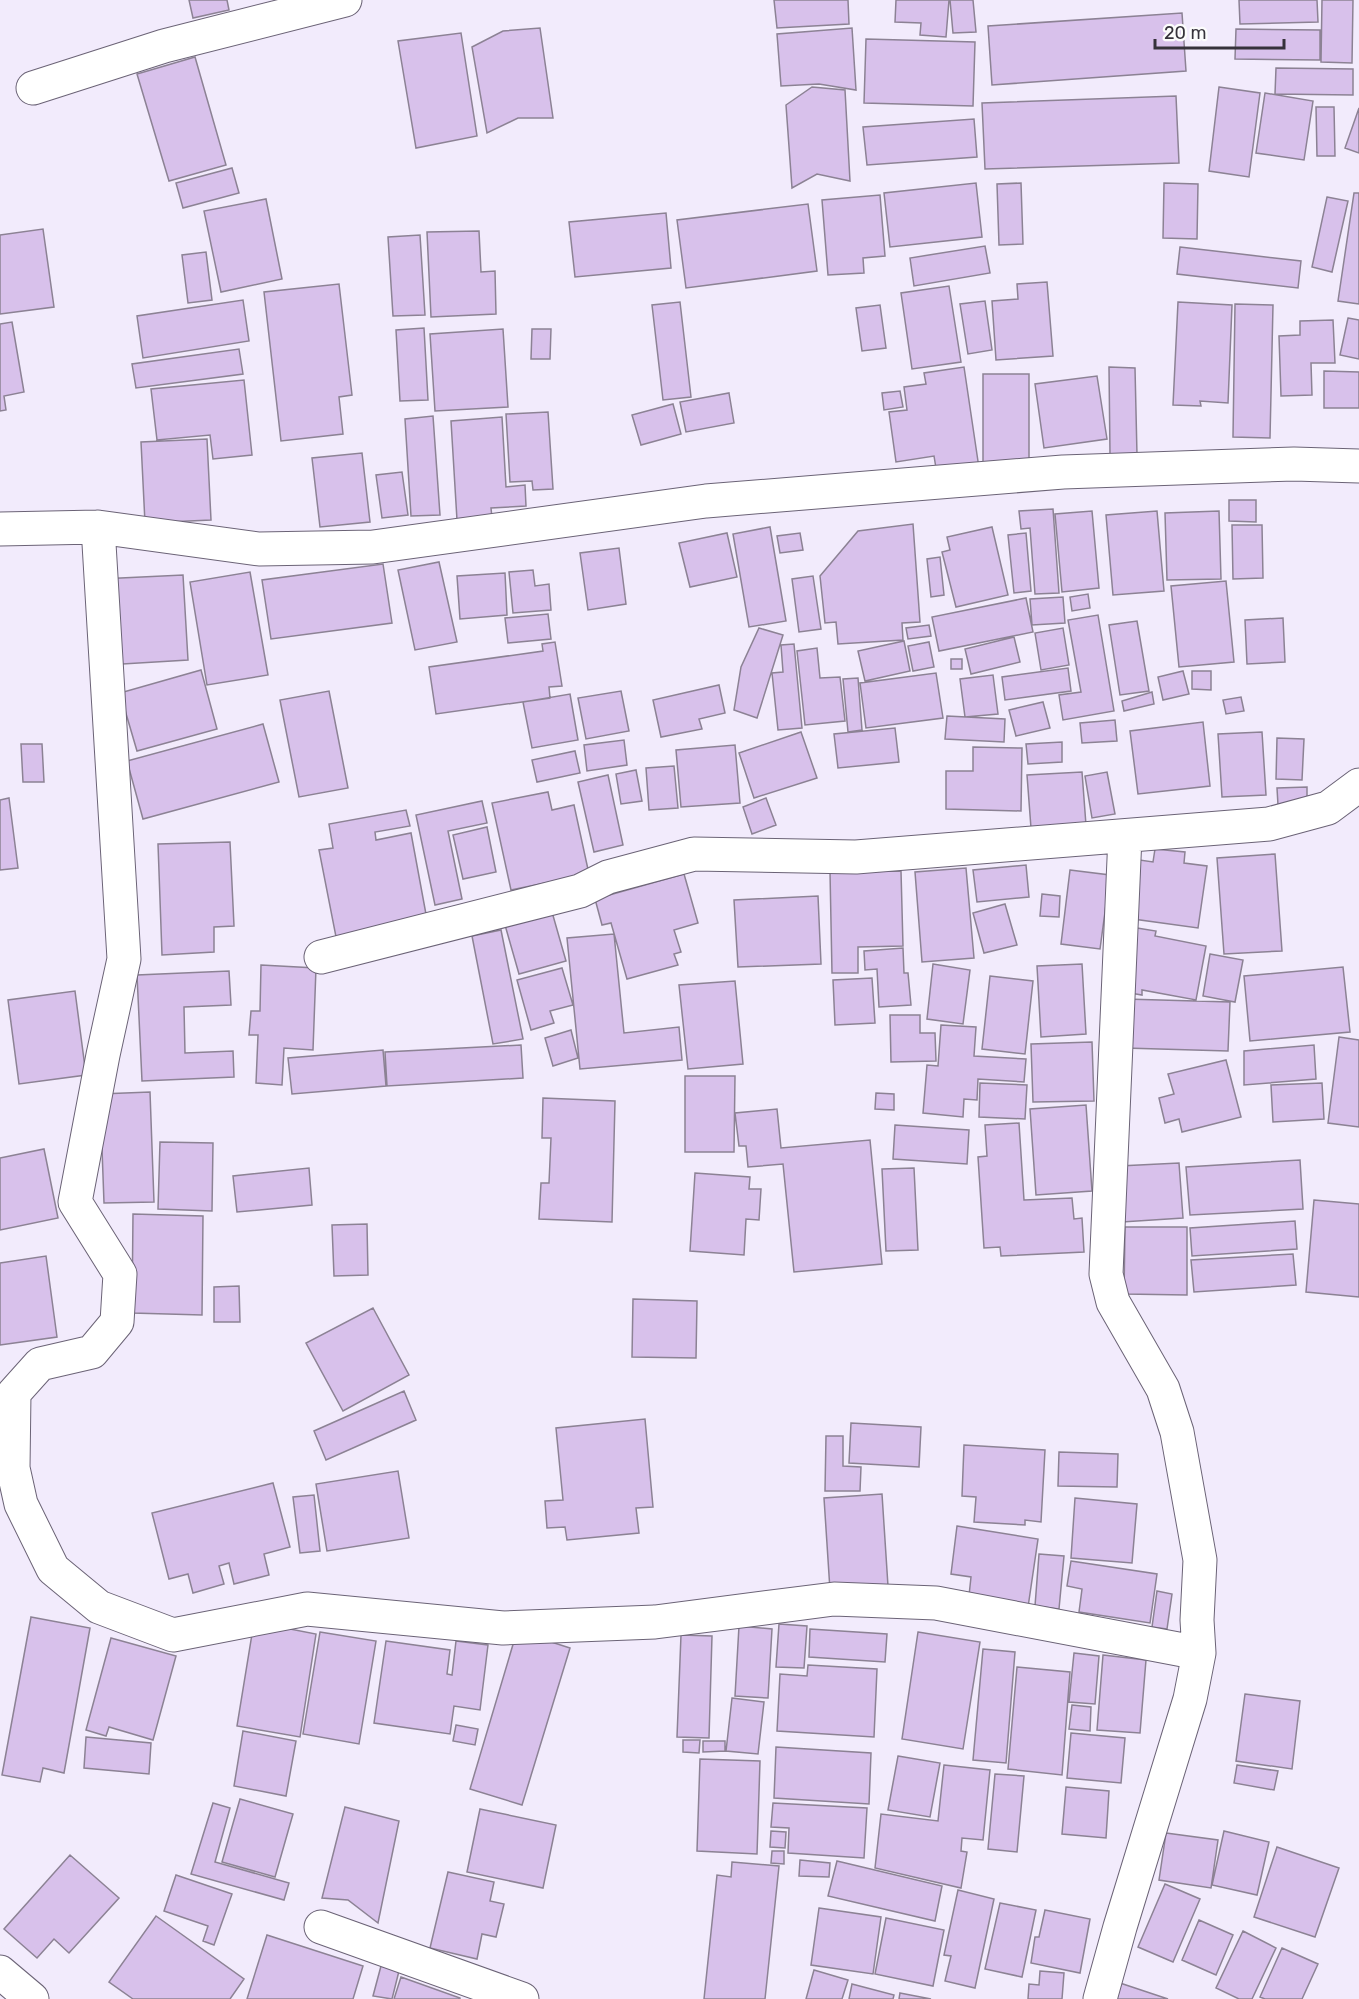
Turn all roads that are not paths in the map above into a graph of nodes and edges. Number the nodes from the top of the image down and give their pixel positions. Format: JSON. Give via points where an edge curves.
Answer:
{"nodes":[{"id":1,"x":345,"y":0,"type":"edge"},
{"id":2,"x":33,"y":88,"type":"dead end"},
{"id":3,"x":1359,"y":466,"type":"edge"},
{"id":4,"x":98,"y":527,"type":"junction"},
{"id":5,"x":0,"y":529,"type":"edge"},
{"id":6,"x":1359,"y":785,"type":"edge"},
{"id":7,"x":1125,"y":836,"type":"junction"},
{"id":8,"x":321,"y":957,"type":"dead end"},
{"id":9,"x":1199,"y":1653,"type":"junction"},
{"id":10,"x":321,"y":1927,"type":"dead end"},
{"id":11,"x":0,"y":1972,"type":"edge"},
{"id":12,"x":32,"y":1999,"type":"edge"},
{"id":13,"x":522,"y":1999,"type":"edge"},
{"id":14,"x":1100,"y":1999,"type":"edge"}],
"edges":[{"from":1,"to":2,"type":"street","via":[[164,46]]},
{"from":3,"to":4,"type":"street","via":[[1294,464],[1063,471],[718,500],[373,548],[259,549]]},
{"from":4,"to":5,"type":"street"},
{"from":4,"to":9,"type":"street","via":[[124,959],[75,1202],[120,1274],[117,1322],[92,1352],[40,1364],[15,1393],[13,1468],[21,1504],[53,1569],[99,1607],[173,1635],[307,1609],[502,1628],[655,1622],[834,1599],[936,1603]]},
{"from":6,"to":7,"type":"street","via":[[1328,808],[1269,824]]},
{"from":7,"to":8,"type":"street","via":[[856,857],[694,854],[608,877],[580,891]]},
{"from":7,"to":9,"type":"street","via":[[1106,1274],[1113,1302],[1163,1389],[1177,1432],[1200,1560]]},
{"from":9,"to":14,"type":"street","via":[[1190,1699]]},
{"from":10,"to":13,"type":"street"},
{"from":11,"to":12,"type":"street"}]}
